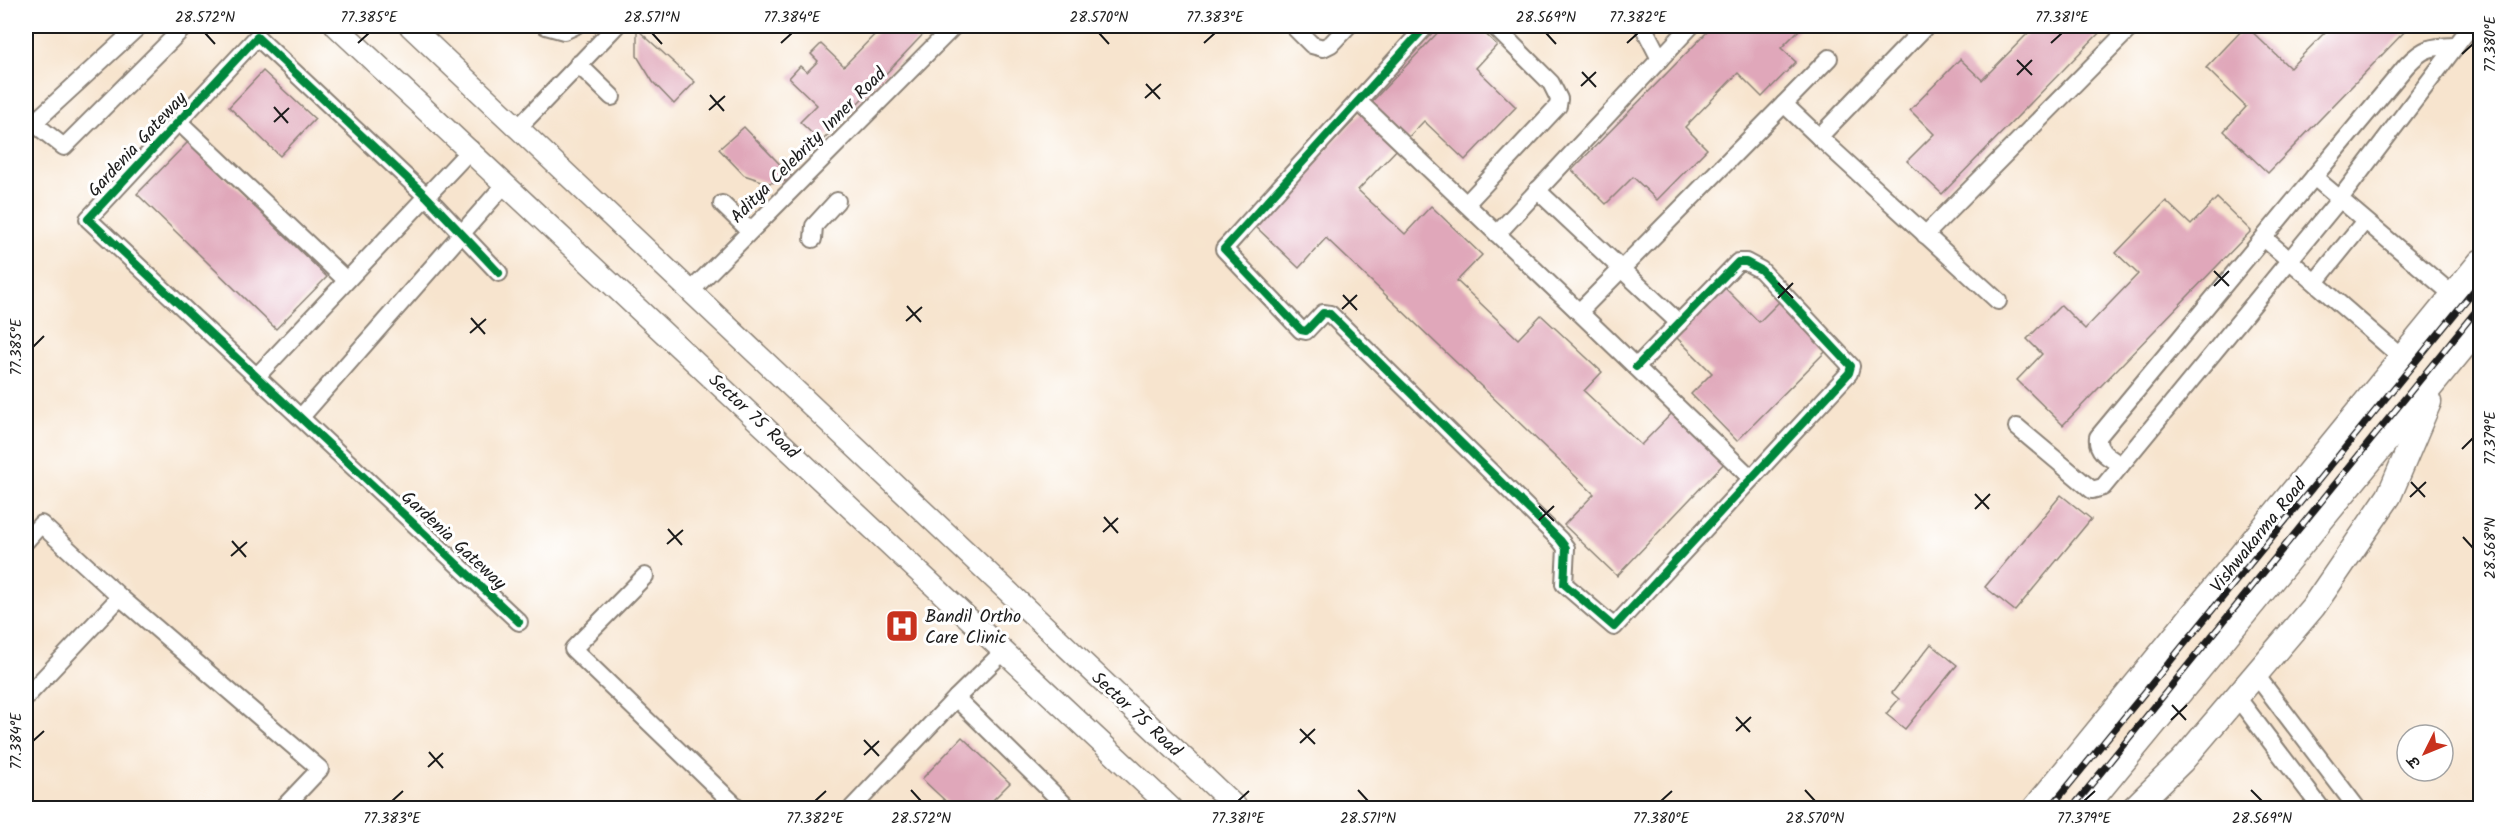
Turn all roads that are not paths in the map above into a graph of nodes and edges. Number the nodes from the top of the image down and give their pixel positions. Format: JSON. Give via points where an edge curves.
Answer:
{"nodes":[{"id":1,"x":139,"y":26,"type":"edge"},
{"id":2,"x":185,"y":26,"type":"edge"},
{"id":3,"x":336,"y":26,"type":"edge"},
{"id":4,"x":546,"y":26,"type":"edge"},
{"id":5,"x":575,"y":26,"type":"edge"},
{"id":6,"x":616,"y":26,"type":"edge"},
{"id":7,"x":954,"y":26,"type":"edge"},
{"id":8,"x":1293,"y":26,"type":"edge"},
{"id":9,"x":1348,"y":26,"type":"edge"},
{"id":10,"x":1426,"y":26,"type":"edge"},
{"id":11,"x":1494,"y":26,"type":"edge"},
{"id":12,"x":1643,"y":26,"type":"edge"},
{"id":13,"x":1691,"y":26,"type":"edge"},
{"id":14,"x":1926,"y":26,"type":"edge"},
{"id":15,"x":2132,"y":26,"type":"edge"},
{"id":16,"x":2471,"y":26,"type":"edge"},
{"id":17,"x":421,"y":29,"type":"edge"},
{"id":18,"x":2455,"y":46,"type":"junction"},
{"id":19,"x":1829,"y":58,"type":"dead end"},
{"id":20,"x":1660,"y":59,"type":"junction"},
{"id":21,"x":578,"y":64,"type":"junction"},
{"id":22,"x":612,"y":97,"type":"dead end"},
{"id":23,"x":1358,"y":101,"type":"junction"},
{"id":24,"x":1784,"y":104,"type":"junction"},
{"id":25,"x":179,"y":122,"type":"junction"},
{"id":26,"x":28,"y":124,"type":"edge"},
{"id":27,"x":517,"y":129,"type":"junction"},
{"id":28,"x":1819,"y":137,"type":"junction"},
{"id":29,"x":471,"y":149,"type":"junction"},
{"id":30,"x":2314,"y":177,"type":"junction"},
{"id":31,"x":506,"y":183,"type":"junction"},
{"id":32,"x":1537,"y":190,"type":"junction"},
{"id":33,"x":426,"y":196,"type":"junction"},
{"id":34,"x":2339,"y":200,"type":"junction"},
{"id":35,"x":837,"y":201,"type":"dead end"},
{"id":36,"x":722,"y":204,"type":"dead end"},
{"id":37,"x":1466,"y":204,"type":"junction"},
{"id":38,"x":2364,"y":222,"type":"junction"},
{"id":39,"x":750,"y":231,"type":"junction"},
{"id":40,"x":461,"y":234,"type":"junction"},
{"id":41,"x":1497,"y":234,"type":"junction"},
{"id":42,"x":1925,"y":235,"type":"junction"},
{"id":43,"x":2264,"y":237,"type":"junction"},
{"id":44,"x":813,"y":239,"type":"dead end"},
{"id":45,"x":2290,"y":260,"type":"junction"},
{"id":46,"x":2481,"y":262,"type":"edge"},
{"id":47,"x":1621,"y":269,"type":"junction"},
{"id":48,"x":499,"y":273,"type":"dead end"},
{"id":49,"x":346,"y":280,"type":"junction"},
{"id":50,"x":2316,"y":281,"type":"junction"},
{"id":51,"x":690,"y":292,"type":"junction"},
{"id":52,"x":2453,"y":295,"type":"junction"},
{"id":53,"x":1998,"y":301,"type":"dead end"},
{"id":54,"x":1578,"y":312,"type":"junction"},
{"id":55,"x":1679,"y":323,"type":"junction"},
{"id":56,"x":2481,"y":327,"type":"edge"},
{"id":57,"x":2402,"y":357,"type":"junction"},
{"id":58,"x":1636,"y":367,"type":"junction"},
{"id":59,"x":2441,"y":375,"type":"junction"},
{"id":60,"x":256,"y":376,"type":"junction"},
{"id":61,"x":301,"y":417,"type":"junction"},
{"id":62,"x":2017,"y":427,"type":"dead end"},
{"id":63,"x":2121,"y":465,"type":"junction"},
{"id":64,"x":1751,"y":478,"type":"junction"},
{"id":65,"x":26,"y":541,"type":"edge"},
{"id":66,"x":2227,"y":572,"type":"junction"},
{"id":67,"x":645,"y":576,"type":"dead end"},
{"id":68,"x":120,"y":597,"type":"junction"},
{"id":69,"x":2206,"y":600,"type":"junction"},
{"id":70,"x":2255,"y":600,"type":"junction"},
{"id":71,"x":519,"y":622,"type":"dead end"},
{"id":72,"x":2234,"y":626,"type":"junction"},
{"id":73,"x":1004,"y":651,"type":"junction"},
{"id":74,"x":2256,"y":675,"type":"junction"},
{"id":75,"x":26,"y":697,"type":"edge"},
{"id":76,"x":956,"y":698,"type":"junction"},
{"id":77,"x":2237,"y":698,"type":"junction"},
{"id":78,"x":283,"y":808,"type":"edge"},
{"id":79,"x":738,"y":808,"type":"edge"},
{"id":80,"x":852,"y":808,"type":"edge"},
{"id":81,"x":1068,"y":808,"type":"edge"},
{"id":82,"x":1171,"y":808,"type":"edge"},
{"id":83,"x":1237,"y":808,"type":"edge"},
{"id":84,"x":2035,"y":808,"type":"edge"},
{"id":85,"x":2085,"y":808,"type":"edge"},
{"id":86,"x":2134,"y":808,"type":"edge"},
{"id":87,"x":2322,"y":808,"type":"edge"},
{"id":88,"x":2356,"y":808,"type":"edge"}],
"edges":[{"from":1,"to":26,"type":"street"},
{"from":2,"to":26,"type":"street","via":[[64,147]]},
{"from":3,"to":29,"type":"street","name":"Sector 75 Road"},
{"from":4,"to":5,"type":"street","via":[[564,31]]},
{"from":6,"to":21,"type":"street"},
{"from":7,"to":39,"type":"street","name":"Aditya Celebrity Inner Road"},
{"from":8,"to":9,"type":"street","via":[[1312,45],[1323,48]]},
{"from":10,"to":23,"type":"street"},
{"from":11,"to":37,"type":"street","via":[[1551,83],[1559,99],[1558,105]]},
{"from":12,"to":20,"type":"street"},
{"from":13,"to":20,"type":"street"},
{"from":14,"to":28,"type":"street"},
{"from":15,"to":42,"type":"street"},
{"from":16,"to":18,"type":"street"},
{"from":17,"to":27,"type":"street","name":"Sector 75 Road"},
{"from":18,"to":30,"type":"street","via":[[2430,47],[2417,55]]},
{"from":18,"to":34,"type":"street"},
{"from":19,"to":24,"type":"street"},
{"from":20,"to":32,"type":"street"},
{"from":21,"to":22,"type":"street"},
{"from":21,"to":27,"type":"street"},
{"from":23,"to":37,"type":"street"},
{"from":23,"to":64,"type":"street","via":[[1224,249],[1303,332],[1320,315],[1330,314],[1560,540],[1566,548],[1564,584],[1614,627]]},
{"from":24,"to":28,"type":"street"},
{"from":24,"to":47,"type":"street"},
{"from":25,"to":33,"type":"street","name":"Gardenia Gateway","via":[[256,37]]},
{"from":25,"to":49,"type":"street","name":"Gardenia Gateway"},
{"from":25,"to":60,"type":"street","name":"Gardenia Gateway","via":[[88,219]]},
{"from":27,"to":51,"type":"street","name":"Sector 75 Road"},
{"from":28,"to":42,"type":"street"},
{"from":29,"to":31,"type":"street","name":"Sector 75 Road"},
{"from":29,"to":33,"type":"street"},
{"from":30,"to":34,"type":"street"},
{"from":30,"to":43,"type":"street"},
{"from":31,"to":40,"type":"street"},
{"from":31,"to":73,"type":"street","name":"Sector 75 Road"},
{"from":32,"to":41,"type":"street"},
{"from":32,"to":47,"type":"street"},
{"from":33,"to":40,"type":"street","name":"Gardenia Gateway"},
{"from":33,"to":49,"type":"street"},
{"from":34,"to":38,"type":"street"},
{"from":34,"to":45,"type":"street"},
{"from":35,"to":44,"type":"street","via":[[814,226]]},
{"from":36,"to":39,"type":"street"},
{"from":37,"to":41,"type":"street"},
{"from":38,"to":50,"type":"street"},
{"from":38,"to":52,"type":"street"},
{"from":39,"to":51,"type":"street","name":"Aditya Celebrity Inner Road"},
{"from":40,"to":48,"type":"street","name":"Gardenia Gateway"},
{"from":40,"to":61,"type":"street"},
{"from":41,"to":54,"type":"street"},
{"from":42,"to":53,"type":"street"},
{"from":43,"to":45,"type":"street"},
{"from":43,"to":63,"type":"street","via":[[2098,437],[2102,452]]},
{"from":45,"to":50,"type":"street"},
{"from":45,"to":63,"type":"street"},
{"from":46,"to":52,"type":"main road","name":"Vishwakarma Road"},
{"from":47,"to":54,"type":"street"},
{"from":47,"to":55,"type":"street"},
{"from":49,"to":60,"type":"street"},
{"from":50,"to":57,"type":"street"},
{"from":51,"to":83,"type":"street","name":"Sector 75 Road"},
{"from":52,"to":57,"type":"main road","name":"Vishwakarma Road"},
{"from":54,"to":58,"type":"street"},
{"from":55,"to":58,"type":"street"},
{"from":55,"to":64,"type":"street","via":[[1738,262],[1746,262],[1761,270],[1850,363],[1849,373]]},
{"from":56,"to":59,"type":"main road"},
{"from":57,"to":66,"type":"main road","name":"Vishwakarma Road"},
{"from":58,"to":64,"type":"street"},
{"from":59,"to":70,"type":"main road"},
{"from":59,"to":74,"type":"main road","via":[[2389,496],[2313,607]]},
{"from":60,"to":61,"type":"street","name":"Gardenia Gateway"},
{"from":61,"to":71,"type":"street","name":"Gardenia Gateway"},
{"from":62,"to":63,"type":"street","via":[[2092,490],[2103,487]]},
{"from":65,"to":68,"type":"street","via":[[41,525]]},
{"from":66,"to":69,"type":"main road","name":"Vishwakarma Road"},
{"from":66,"to":70,"type":"main road"},
{"from":67,"to":79,"type":"street","via":[[573,649]]},
{"from":68,"to":75,"type":"street"},
{"from":68,"to":78,"type":"street","via":[[320,769]]},
{"from":69,"to":72,"type":"main road"},
{"from":69,"to":84,"type":"main road","name":"Vishwakarma Road"},
{"from":70,"to":72,"type":"main road"},
{"from":72,"to":85,"type":"main road"},
{"from":73,"to":76,"type":"street"},
{"from":73,"to":82,"type":"street","name":"Sector 75 Road"},
{"from":74,"to":77,"type":"main road"},
{"from":74,"to":88,"type":"street"},
{"from":76,"to":80,"type":"street"},
{"from":76,"to":81,"type":"street"},
{"from":77,"to":86,"type":"main road"},
{"from":77,"to":87,"type":"street"}]}
